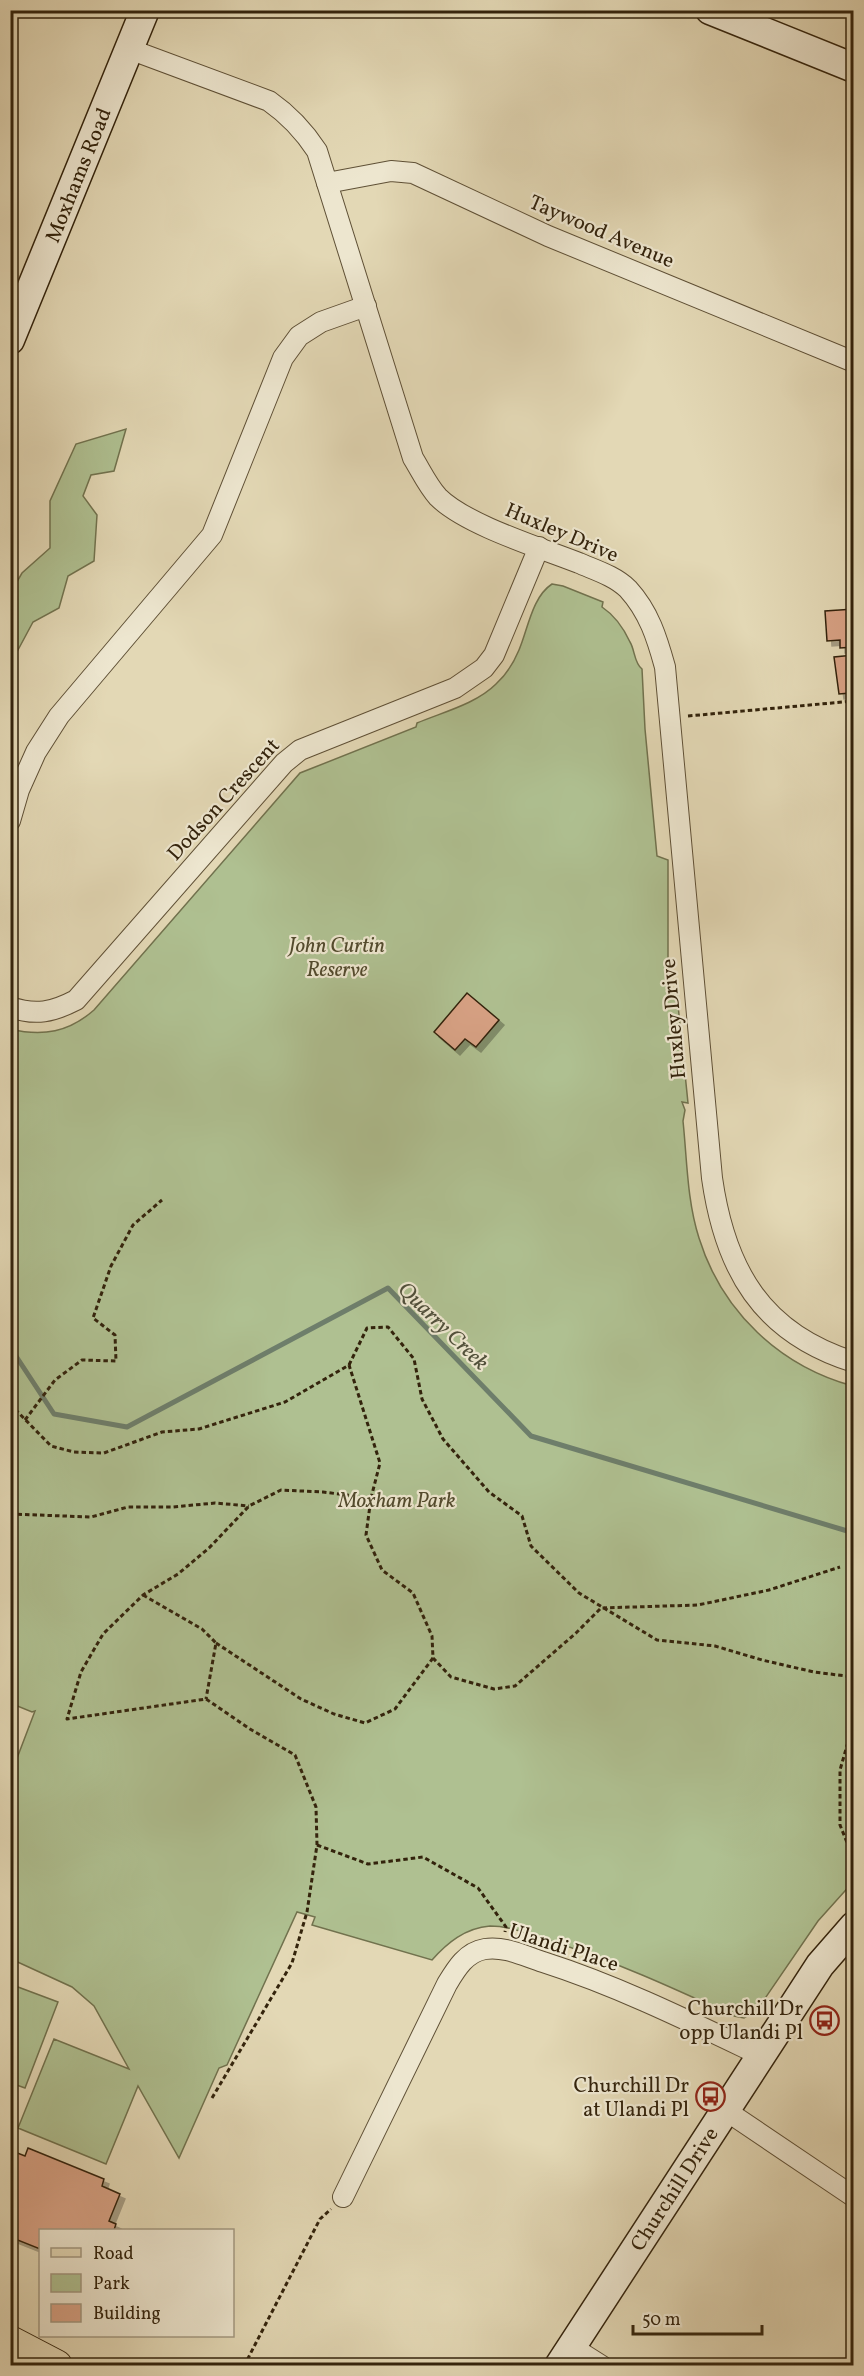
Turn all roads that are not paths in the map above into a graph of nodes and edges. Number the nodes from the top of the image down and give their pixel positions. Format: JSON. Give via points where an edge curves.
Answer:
{"nodes":[{"id":1,"x":145,"y":10,"type":"edge"},
{"id":2,"x":710,"y":10,"type":"edge"},
{"id":3,"x":129,"y":49,"type":"junction"},
{"id":4,"x":854,"y":68,"type":"edge"},
{"id":5,"x":327,"y":183,"type":"junction"},
{"id":6,"x":366,"y":306,"type":"junction"},
{"id":7,"x":12,"y":333,"type":"edge"},
{"id":8,"x":854,"y":362,"type":"edge"},
{"id":9,"x":538,"y":547,"type":"junction"},
{"id":10,"x":10,"y":821,"type":"edge"},
{"id":11,"x":10,"y":1007,"type":"edge"},
{"id":12,"x":854,"y":1362,"type":"edge"},
{"id":13,"x":854,"y":1926,"type":"edge"},
{"id":14,"x":760,"y":2055,"type":"junction"},
{"id":15,"x":725,"y":2110,"type":"junction"},
{"id":16,"x":854,"y":2197,"type":"edge"},
{"id":17,"x":343,"y":2198,"type":"road end"},
{"id":18,"x":10,"y":2342,"type":"edge"},
{"id":19,"x":566,"y":2356,"type":"edge"},
{"id":20,"x":56,"y":2366,"type":"edge"},
{"id":21,"x":602,"y":2366,"type":"edge"}],
"edges":[{"from":1,"to":3,"type":"main road","name":"Moxhams Road"},
{"from":2,"to":4,"type":"main road"},
{"from":3,"to":5,"type":"street","name":"Huxley Drive","via":[[269,101],[305,133],[317,152]]},
{"from":3,"to":7,"type":"main road","name":"Moxhams Road"},
{"from":5,"to":6,"type":"street","name":"Huxley Drive"},
{"from":5,"to":8,"type":"street","name":"Taywood Avenue","via":[[391,171],[413,173],[548,236]]},
{"from":6,"to":9,"type":"street","name":"Huxley Drive","via":[[413,458],[425,479],[438,497],[472,519]]},
{"from":6,"to":10,"type":"street","via":[[314,326],[299,336],[283,357],[212,535],[59,716],[36,752]]},
{"from":9,"to":11,"type":"street","name":"Dodson Crescent","via":[[494,655],[484,668],[455,688],[300,750],[284,763],[76,1000],[56,1011],[38,1013]]},
{"from":9,"to":12,"type":"street","name":"Huxley Drive","via":[[605,574],[626,588],[656,632],[665,667],[718,1215],[729,1251],[765,1309],[827,1354]]},
{"from":13,"to":14,"type":"main road","name":"Churchill Drive","via":[[820,1965]]},
{"from":14,"to":15,"type":"main road","name":"Churchill Drive"},
{"from":14,"to":17,"type":"street","name":"Ulandi Place","via":[[582,1975],[501,1948],[484,1949],[469,1955],[457,1967]]},
{"from":15,"to":16,"type":"street"},
{"from":15,"to":19,"type":"main road","name":"Churchill Drive"},
{"from":18,"to":20,"type":"main road"},
{"from":19,"to":21,"type":"street"}]}
